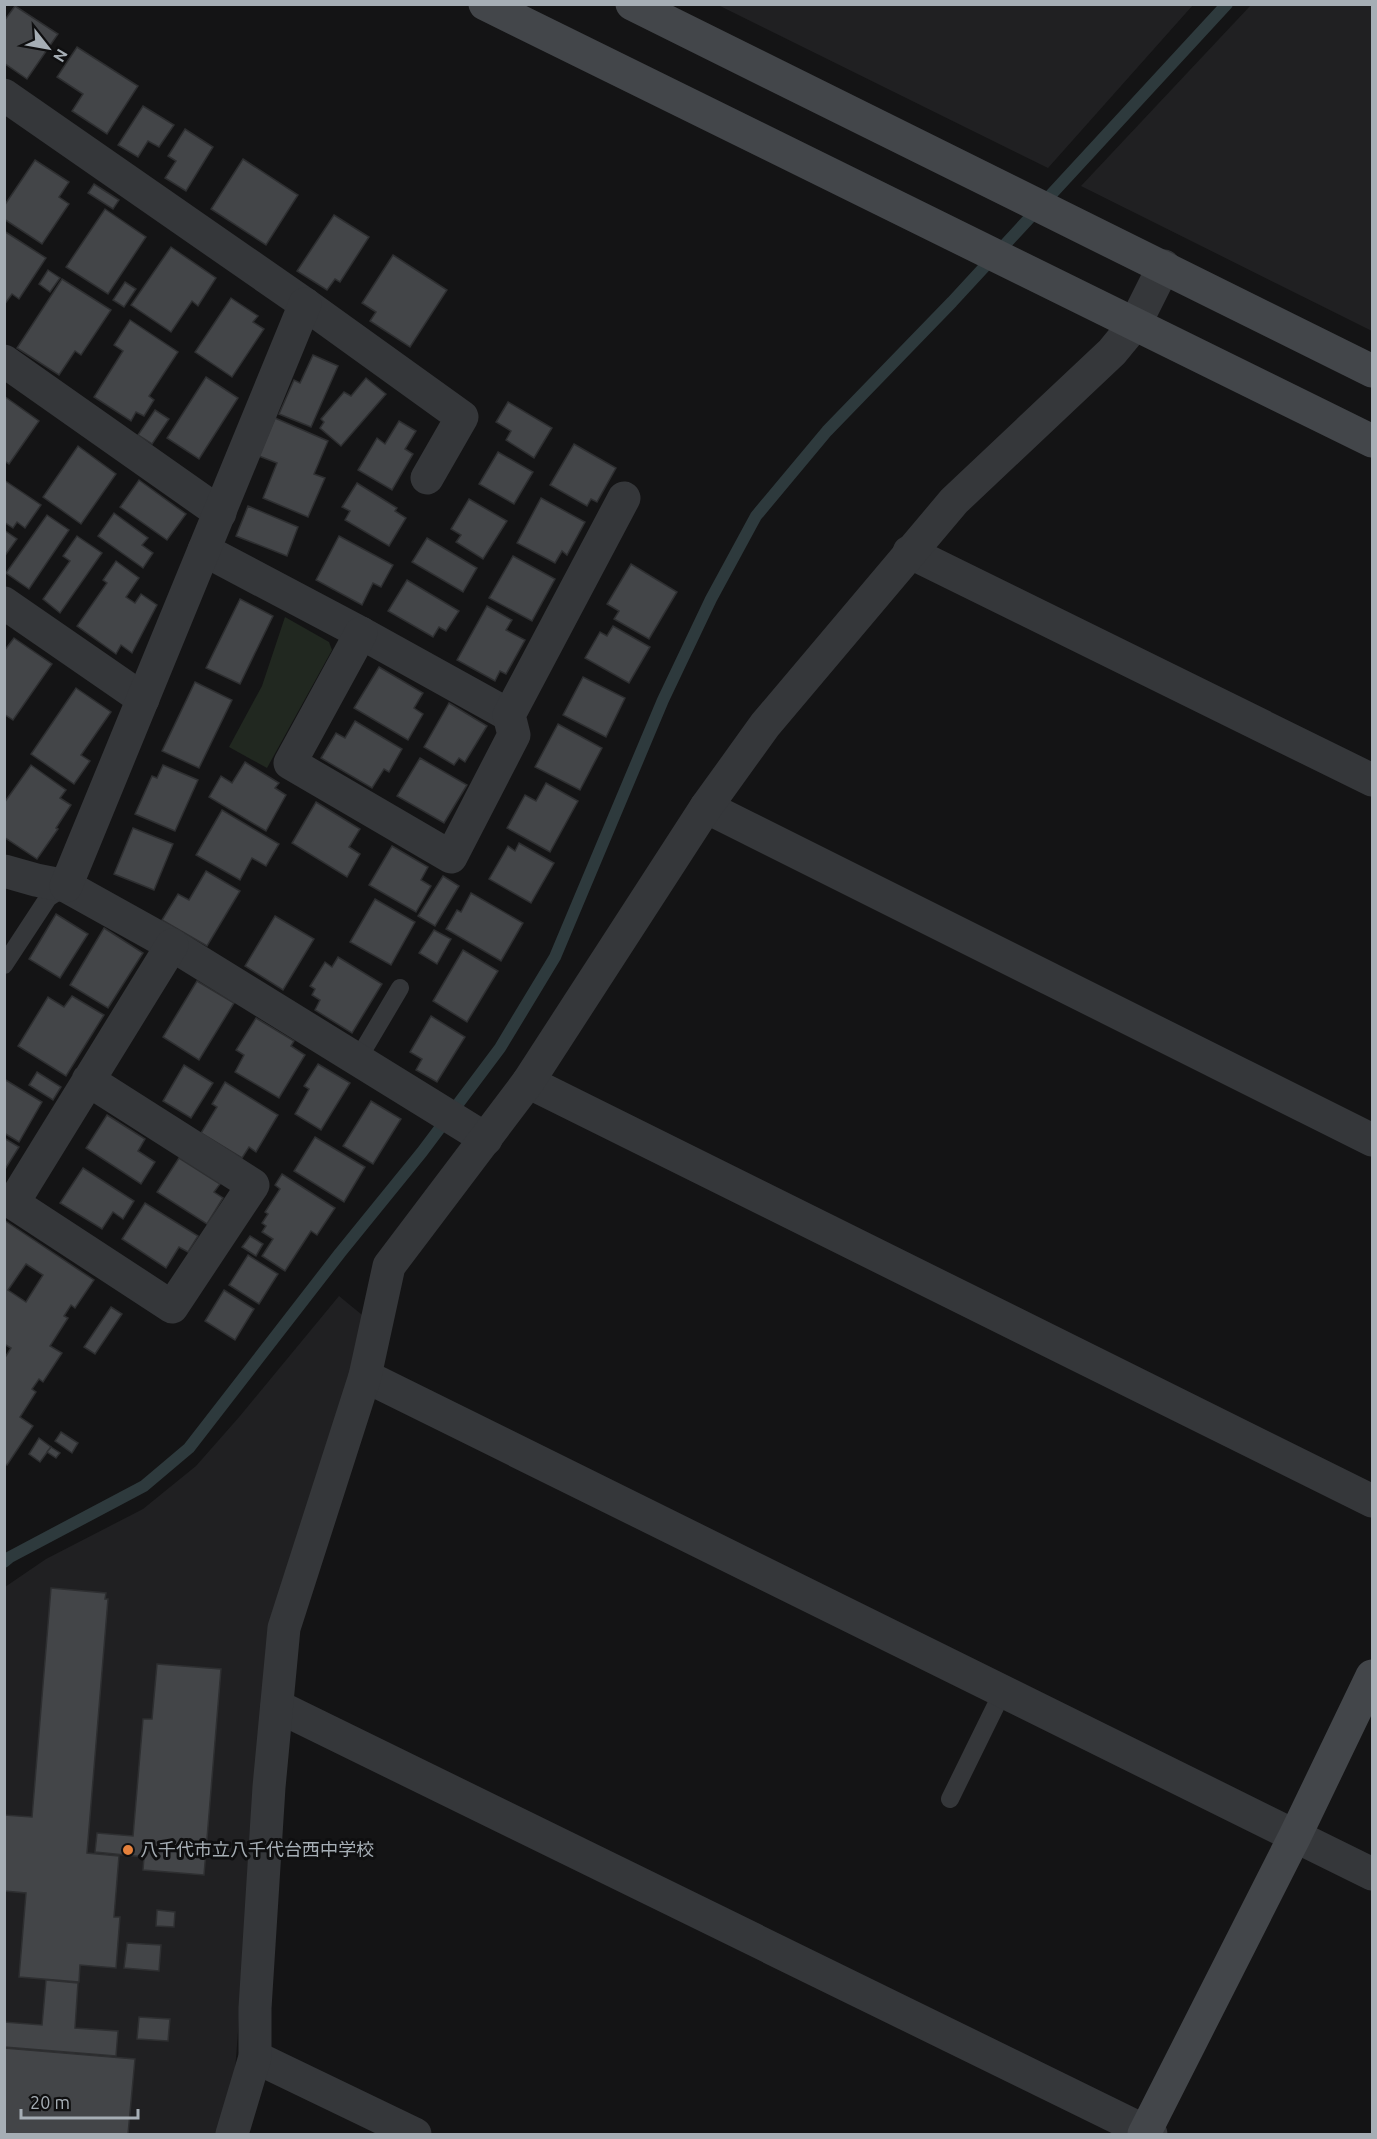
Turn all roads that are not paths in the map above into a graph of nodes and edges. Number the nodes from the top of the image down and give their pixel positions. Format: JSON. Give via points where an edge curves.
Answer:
{"nodes":[{"id":1,"x":485,"y":4,"type":"edge"},
{"id":2,"x":632,"y":4,"type":"edge"},
{"id":3,"x":4,"y":95,"type":"edge"},
{"id":4,"x":1164,"y":266,"type":"junction"},
{"id":5,"x":305,"y":304,"type":"junction"},
{"id":6,"x":1135,"y":324,"type":"junction"},
{"id":7,"x":4,"y":361,"type":"edge"},
{"id":8,"x":1372,"y":371,"type":"edge"},
{"id":9,"x":1372,"y":441,"type":"edge"},
{"id":10,"x":427,"y":478,"type":"dead end"},
{"id":11,"x":624,"y":498,"type":"dead end"},
{"id":12,"x":220,"y":513,"type":"junction"},
{"id":13,"x":204,"y":550,"type":"junction"},
{"id":14,"x":909,"y":552,"type":"junction"},
{"id":15,"x":4,"y":603,"type":"edge"},
{"id":16,"x":361,"y":633,"type":"junction"},
{"id":17,"x":143,"y":699,"type":"junction"},
{"id":18,"x":509,"y":715,"type":"junction"},
{"id":19,"x":1372,"y":780,"type":"edge"},
{"id":20,"x":706,"y":807,"type":"junction"},
{"id":21,"x":4,"y":870,"type":"edge"},
{"id":22,"x":66,"y":886,"type":"junction"},
{"id":23,"x":172,"y":945,"type":"junction"},
{"id":24,"x":4,"y":965,"type":"edge"},
{"id":25,"x":400,"y":988,"type":"dead end"},
{"id":26,"x":358,"y":1059,"type":"junction"},
{"id":27,"x":88,"y":1080,"type":"junction"},
{"id":28,"x":528,"y":1082,"type":"junction"},
{"id":29,"x":477,"y":1134,"type":"junction"},
{"id":30,"x":1372,"y":1140,"type":"edge"},
{"id":31,"x":365,"y":1376,"type":"junction"},
{"id":32,"x":1372,"y":1501,"type":"edge"},
{"id":33,"x":1372,"y":1676,"type":"edge"},
{"id":34,"x":1003,"y":1691,"type":"junction"},
{"id":35,"x":277,"y":1706,"type":"junction"},
{"id":36,"x":950,"y":1798,"type":"dead end"},
{"id":37,"x":1295,"y":1836,"type":"junction"},
{"id":38,"x":1372,"y":1874,"type":"edge"},
{"id":39,"x":255,"y":2056,"type":"junction"},
{"id":40,"x":232,"y":2134,"type":"edge"},
{"id":41,"x":415,"y":2134,"type":"edge"},
{"id":42,"x":1147,"y":2134,"type":"edge"}],
"edges":[{"from":1,"to":6,"type":"street"},
{"from":2,"to":4,"type":"street"},
{"from":3,"to":5,"type":"street"},
{"from":4,"to":6,"type":"street"},
{"from":4,"to":8,"type":"street"},
{"from":5,"to":10,"type":"street","via":[[462,417]]},
{"from":5,"to":12,"type":"street"},
{"from":6,"to":9,"type":"street"},
{"from":6,"to":14,"type":"street","via":[[1103,360],[954,501]]},
{"from":7,"to":12,"type":"street"},
{"from":11,"to":18,"type":"street"},
{"from":12,"to":13,"type":"street"},
{"from":13,"to":16,"type":"street"},
{"from":13,"to":17,"type":"street"},
{"from":14,"to":19,"type":"street"},
{"from":14,"to":20,"type":"street","via":[[765,725]]},
{"from":15,"to":17,"type":"street"},
{"from":16,"to":18,"type":"street"},
{"from":16,"to":18,"type":"street","via":[[290,763],[451,856],[514,735]]},
{"from":17,"to":22,"type":"street"},
{"from":20,"to":28,"type":"street"},
{"from":20,"to":30,"type":"street"},
{"from":21,"to":22,"type":"street"},
{"from":22,"to":23,"type":"street"},
{"from":22,"to":24,"type":"lane","via":[[48,898]]},
{"from":23,"to":26,"type":"street"},
{"from":23,"to":27,"type":"street"},
{"from":25,"to":26,"type":"lane"},
{"from":26,"to":29,"type":"street"},
{"from":27,"to":27,"type":"street","via":[[13,1203],[172,1307],[252,1185]]},
{"from":28,"to":29,"type":"street"},
{"from":28,"to":32,"type":"street"},
{"from":29,"to":31,"type":"street","via":[[389,1266]]},
{"from":31,"to":34,"type":"street"},
{"from":31,"to":35,"type":"street","via":[[284,1628]]},
{"from":33,"to":37,"type":"street"},
{"from":34,"to":36,"type":"lane"},
{"from":34,"to":37,"type":"street"},
{"from":35,"to":39,"type":"street"},
{"from":35,"to":42,"type":"street"},
{"from":37,"to":38,"type":"street"},
{"from":37,"to":42,"type":"street"},
{"from":39,"to":40,"type":"street"},
{"from":39,"to":41,"type":"street"}]}
